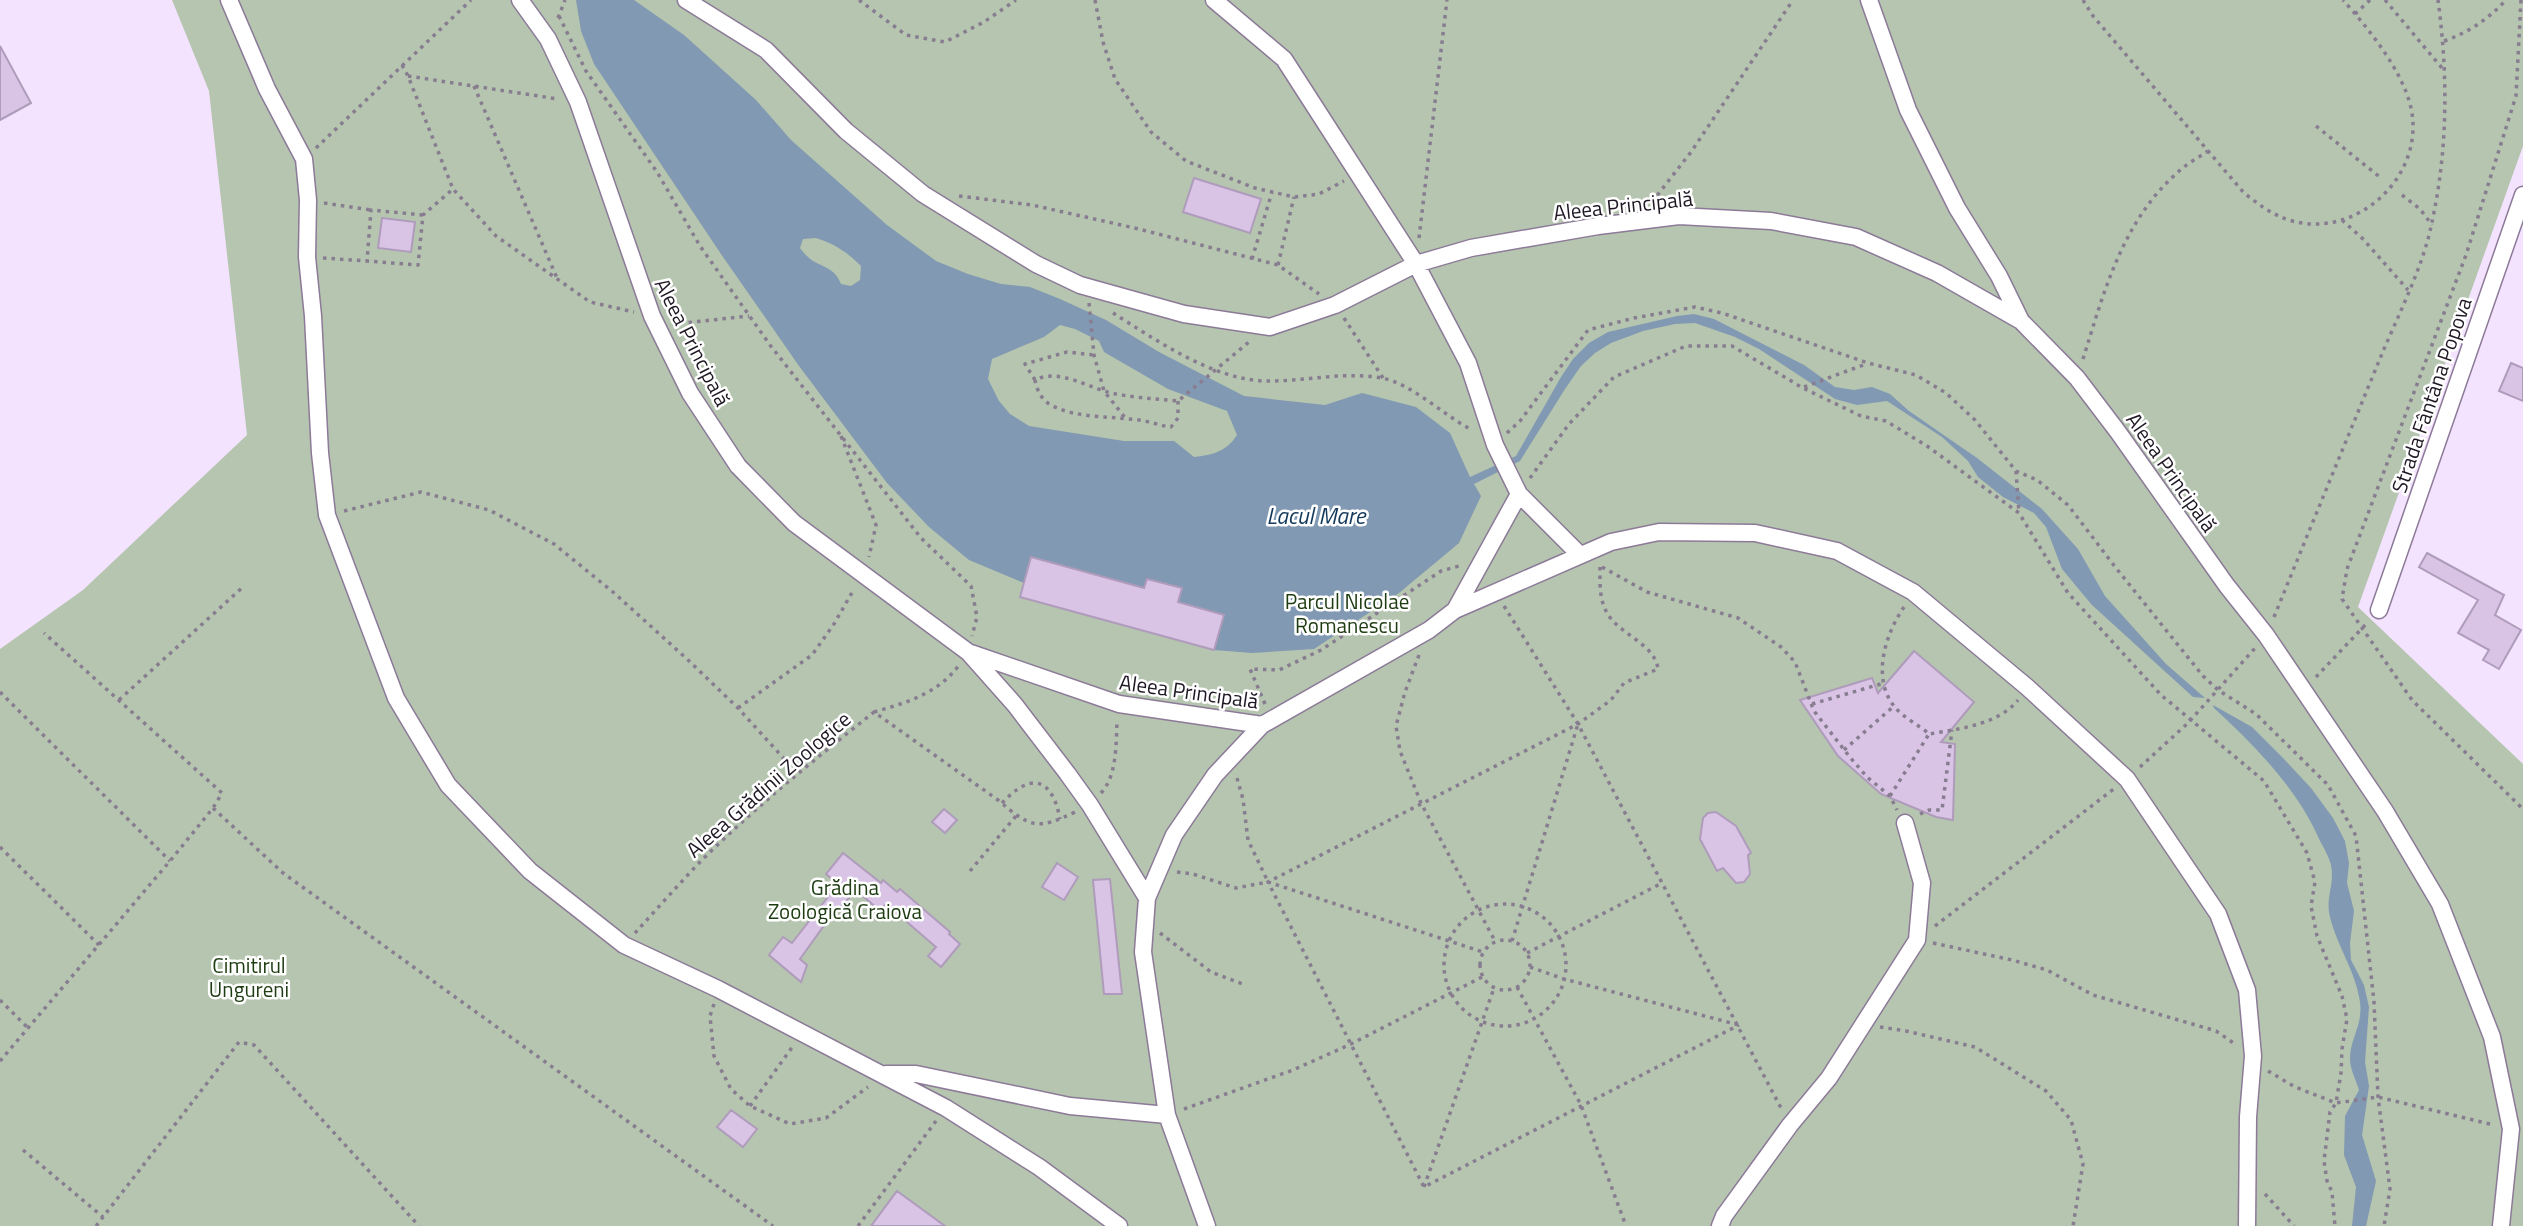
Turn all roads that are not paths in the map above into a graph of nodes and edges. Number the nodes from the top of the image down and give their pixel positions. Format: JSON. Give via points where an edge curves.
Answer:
{"nodes":[{"id":1,"x":229,"y":0,"type":"edge"},
{"id":2,"x":520,"y":0,"type":"edge"},
{"id":3,"x":685,"y":0,"type":"edge"},
{"id":4,"x":1214,"y":0,"type":"edge"},
{"id":5,"x":1869,"y":0,"type":"edge"},
{"id":6,"x":2523,"y":195,"type":"edge"},
{"id":7,"x":1416,"y":264,"type":"junction"},
{"id":8,"x":2021,"y":321,"type":"junction"},
{"id":9,"x":1519,"y":494,"type":"junction"},
{"id":10,"x":1579,"y":554,"type":"junction"},
{"id":11,"x":1455,"y":610,"type":"junction"},
{"id":12,"x":2379,"y":610,"type":"road end"},
{"id":13,"x":968,"y":652,"type":"junction"},
{"id":14,"x":1267,"y":722,"type":"junction"},
{"id":15,"x":1905,"y":823,"type":"road end"},
{"id":16,"x":1147,"y":898,"type":"junction"},
{"id":17,"x":882,"y":1074,"type":"junction"},
{"id":18,"x":1167,"y":1115,"type":"junction"},
{"id":19,"x":1119,"y":1226,"type":"edge"},
{"id":20,"x":1207,"y":1226,"type":"edge"},
{"id":21,"x":1720,"y":1226,"type":"edge"},
{"id":22,"x":2247,"y":1226,"type":"edge"},
{"id":23,"x":2501,"y":1226,"type":"edge"}],
"edges":[{"from":1,"to":17,"type":"street","via":[[267,89],[304,159],[327,515],[396,698],[449,785],[530,871],[624,945]]},
{"from":2,"to":13,"type":"street","name":"Aleea Principală","via":[[548,38],[578,102],[652,316],[690,393],[738,466],[794,523]]},
{"from":3,"to":7,"type":"street","name":"Aleea Principală","via":[[766,50],[846,131],[923,194],[1080,285],[1184,314],[1269,327],[1335,305]]},
{"from":4,"to":7,"type":"street","via":[[1284,59]]},
{"from":5,"to":8,"type":"street","via":[[1908,110]]},
{"from":6,"to":12,"type":"street","name":"Strada Fântâna Popova"},
{"from":7,"to":8,"type":"street","name":"Aleea Principală","via":[[1471,248],[1679,216],[1771,221],[1856,237],[1937,273]]},
{"from":7,"to":9,"type":"street","via":[[1468,363]]},
{"from":8,"to":23,"type":"street","name":"Aleea Principală","via":[[2077,378],[2266,635],[2385,811],[2440,904],[2492,1037],[2511,1129]]},
{"from":9,"to":10,"type":"street"},
{"from":9,"to":11,"type":"street"},
{"from":10,"to":11,"type":"street","name":"Aleea Principală"},
{"from":10,"to":22,"type":"street","name":"Aleea Principală","via":[[1660,532],[1755,533],[1837,551],[1913,592],[2127,779],[2218,914],[2248,990],[2253,1056]]},
{"from":11,"to":14,"type":"street","name":"Aleea Principală","via":[[1429,630]]},
{"from":13,"to":14,"type":"street","name":"Aleea Principală","via":[[1119,704]]},
{"from":13,"to":16,"type":"street","name":"Aleea Principală","via":[[1015,705],[1090,805]]},
{"from":14,"to":16,"type":"street","via":[[1215,775],[1174,835]]},
{"from":15,"to":21,"type":"street","via":[[1922,883],[1917,940],[1829,1078],[1790,1125]]},
{"from":16,"to":18,"type":"street","via":[[1143,952]]},
{"from":17,"to":18,"type":"street","via":[[916,1074],[1070,1106]]},
{"from":17,"to":19,"type":"street","via":[[1039,1167]]},
{"from":18,"to":20,"type":"street"}]}
